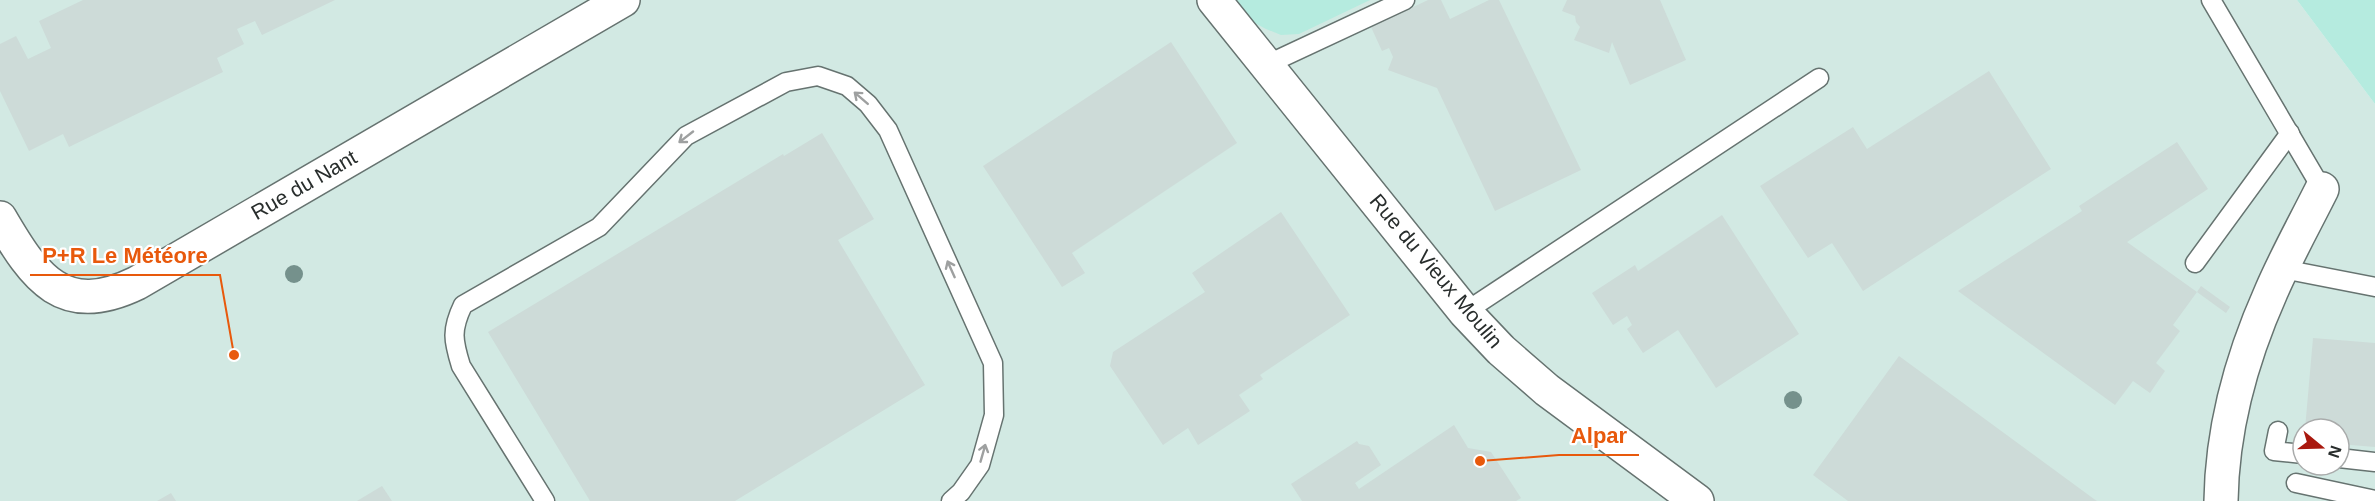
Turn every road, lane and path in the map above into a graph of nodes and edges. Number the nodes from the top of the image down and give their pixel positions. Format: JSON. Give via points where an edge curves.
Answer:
{"nodes":[{"id":1,"x":623,"y":0,"type":"edge"},
{"id":2,"x":1214,"y":0,"type":"edge"},
{"id":3,"x":1404,"y":0,"type":"edge"},
{"id":4,"x":2211,"y":0,"type":"edge"},
{"id":5,"x":1266,"y":65,"type":"junction"},
{"id":6,"x":1819,"y":78,"type":"dead end"},
{"id":7,"x":2290,"y":133,"type":"junction"},
{"id":8,"x":2322,"y":189,"type":"joint"},
{"id":9,"x":0,"y":218,"type":"edge"},
{"id":10,"x":2195,"y":263,"type":"dead end"},
{"id":11,"x":2283,"y":269,"type":"junction"},
{"id":12,"x":2375,"y":287,"type":"edge"},
{"id":13,"x":1465,"y":312,"type":"junction"},
{"id":14,"x":2278,"y":431,"type":"dead end"},
{"id":15,"x":2291,"y":453,"type":"edge"},
{"id":16,"x":2351,"y":459,"type":"edge"},
{"id":17,"x":2375,"y":462,"type":"edge"},
{"id":18,"x":2296,"y":483,"type":"dead end"},
{"id":19,"x":2375,"y":500,"type":"edge"},
{"id":20,"x":545,"y":501,"type":"edge"},
{"id":21,"x":951,"y":501,"type":"edge"},
{"id":22,"x":1697,"y":501,"type":"edge"},
{"id":23,"x":2221,"y":501,"type":"edge"}],
"edges":[{"from":1,"to":9,"type":"street","name":"Rue du Nant","via":[[115,293],[89,297],[68,294],[41,278]]},
{"from":2,"to":5,"type":"street","name":"Rue du Vieux Moulin"},
{"from":3,"to":5,"type":"lane"},
{"from":4,"to":7,"type":"lane"},
{"from":5,"to":13,"type":"street","name":"Rue du Vieux Moulin"},
{"from":6,"to":13,"type":"lane"},
{"from":7,"to":8,"type":"lane"},
{"from":7,"to":10,"type":"lane"},
{"from":8,"to":11,"type":"street"},
{"from":11,"to":12,"type":"lane"},
{"from":11,"to":23,"type":"street","via":[[2252,339],[2240,382],[2227,441]]},
{"from":13,"to":22,"type":"street","name":"Rue du Vieux Moulin","via":[[1547,390]]},
{"from":14,"to":15,"type":"lane","via":[[2274,452]]},
{"from":16,"to":17,"type":"lane"},
{"from":18,"to":19,"type":"lane"},
{"from":21,"to":20,"type":"lane","one_way":true,"via":[[980,465],[994,415],[993,363],[888,130],[868,104],[847,86],[818,76],[786,82],[686,136],[599,227],[463,305],[454,324],[454,344],[461,366]]}]}
